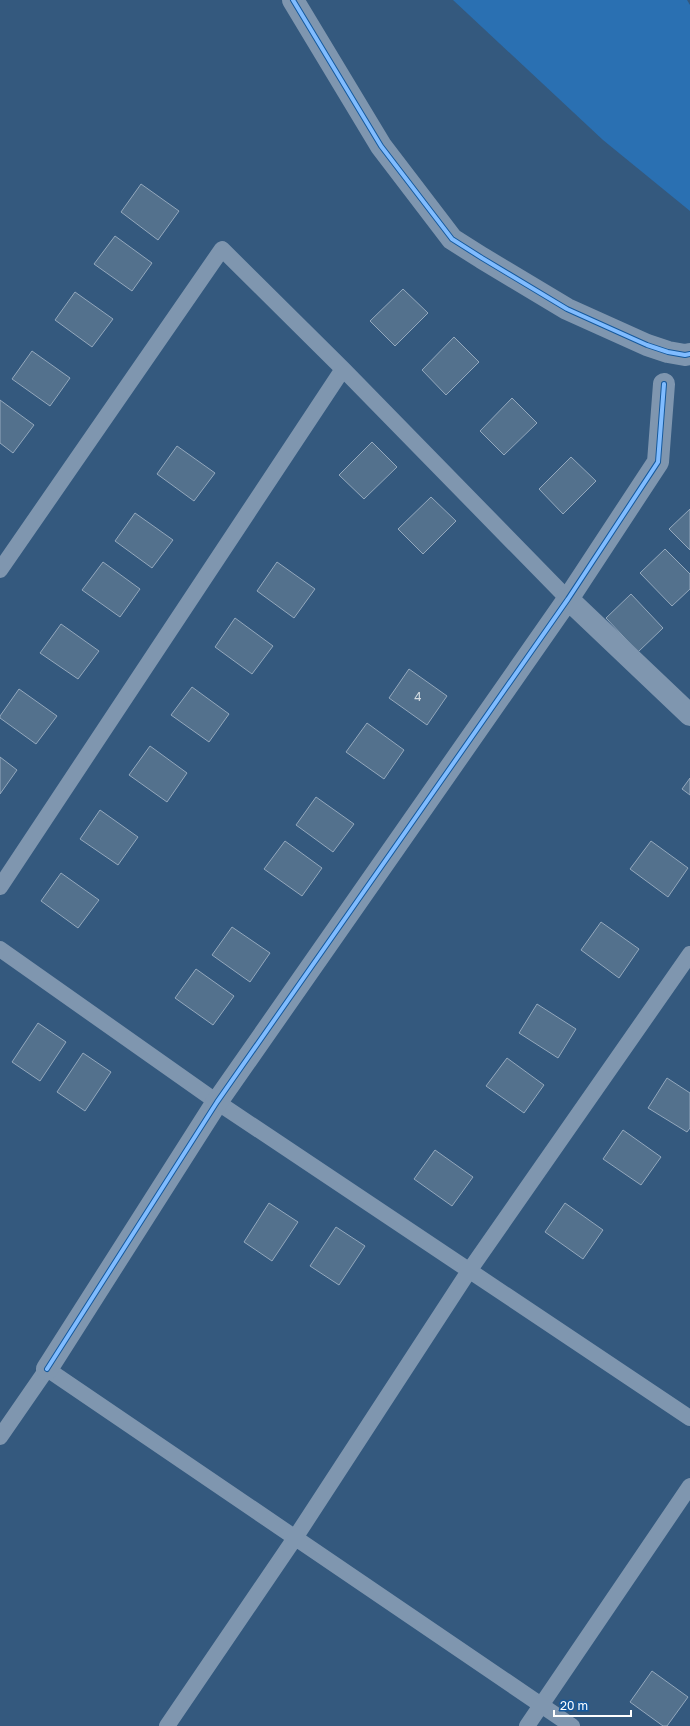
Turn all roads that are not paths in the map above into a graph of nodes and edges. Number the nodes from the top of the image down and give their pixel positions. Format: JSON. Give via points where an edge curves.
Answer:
{"nodes":[{"id":1,"x":293,"y":0,"type":"edge"},
{"id":2,"x":690,"y":354,"type":"edge"},
{"id":3,"x":343,"y":369,"type":"junction"},
{"id":4,"x":664,"y":384,"type":"dead end"},
{"id":5,"x":0,"y":570,"type":"edge"},
{"id":6,"x":568,"y":599,"type":"junction"},
{"id":7,"x":690,"y":715,"type":"edge"},
{"id":8,"x":0,"y":887,"type":"edge"},
{"id":9,"x":0,"y":949,"type":"edge"},
{"id":10,"x":690,"y":954,"type":"edge"},
{"id":11,"x":217,"y":1102,"type":"junction"},
{"id":12,"x":470,"y":1270,"type":"junction"},
{"id":13,"x":47,"y":1369,"type":"junction"},
{"id":14,"x":690,"y":1418,"type":"edge"},
{"id":15,"x":0,"y":1437,"type":"edge"},
{"id":16,"x":690,"y":1486,"type":"edge"},
{"id":17,"x":295,"y":1538,"type":"junction"},
{"id":18,"x":542,"y":1704,"type":"junction"},
{"id":19,"x":167,"y":1726,"type":"edge"},
{"id":20,"x":526,"y":1726,"type":"edge"},
{"id":21,"x":572,"y":1726,"type":"edge"}],
"edges":[{"from":1,"to":2,"type":"street","via":[[381,146],[452,239],[567,309],[647,345],[668,352]]},
{"from":3,"to":5,"type":"lane","via":[[222,249]]},
{"from":3,"to":6,"type":"lane"},
{"from":3,"to":8,"type":"lane"},
{"from":4,"to":6,"type":"street","via":[[658,462]]},
{"from":6,"to":7,"type":"street"},
{"from":6,"to":11,"type":"street"},
{"from":9,"to":11,"type":"lane"},
{"from":10,"to":12,"type":"lane"},
{"from":11,"to":12,"type":"lane"},
{"from":11,"to":13,"type":"street"},
{"from":12,"to":14,"type":"lane"},
{"from":12,"to":17,"type":"lane"},
{"from":13,"to":15,"type":"lane"},
{"from":13,"to":17,"type":"lane"},
{"from":16,"to":18,"type":"lane"},
{"from":17,"to":18,"type":"lane"},
{"from":17,"to":19,"type":"lane"},
{"from":18,"to":20,"type":"lane"},
{"from":18,"to":21,"type":"lane"}]}
